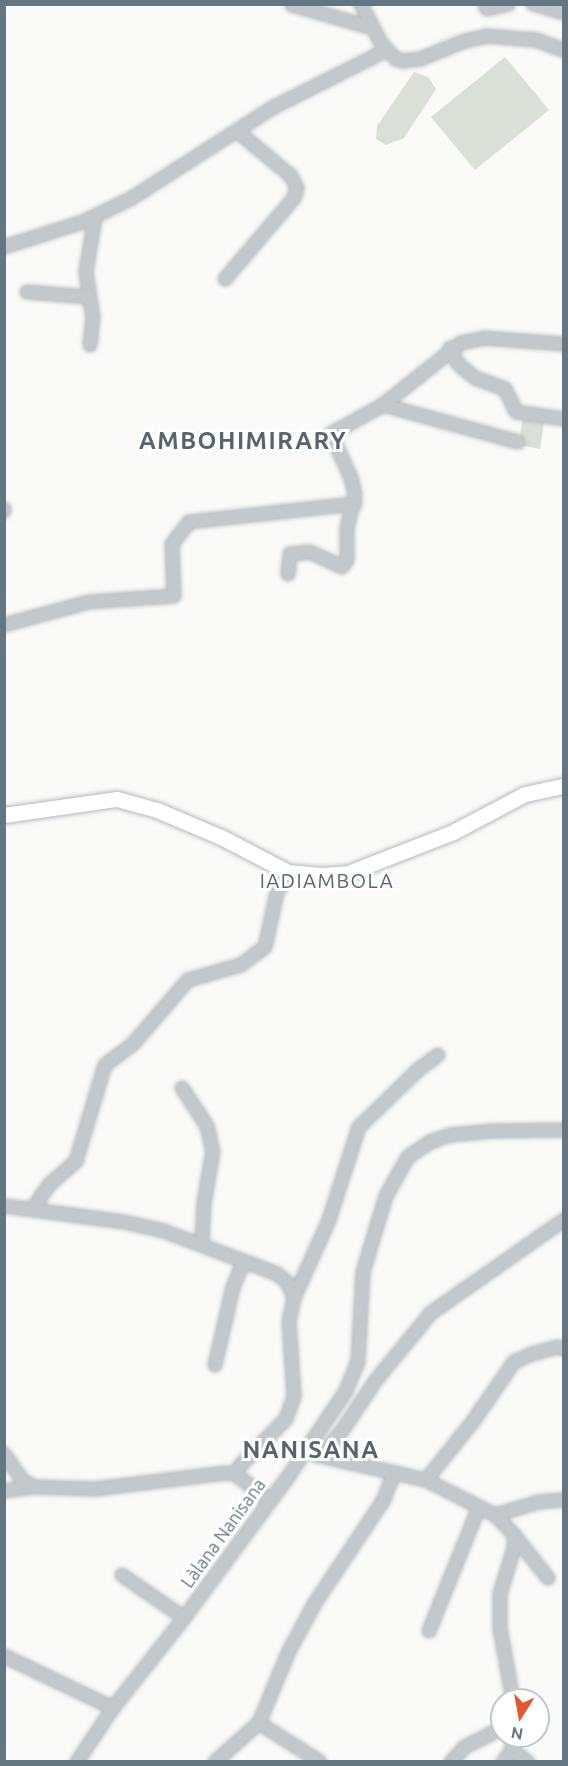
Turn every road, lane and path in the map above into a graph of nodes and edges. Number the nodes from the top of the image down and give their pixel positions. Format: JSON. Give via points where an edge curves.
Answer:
{"nodes":[{"id":1,"x":361,"y":4,"type":"edge"},
{"id":2,"x":485,"y":4,"type":"edge"},
{"id":3,"x":508,"y":4,"type":"edge"},
{"id":4,"x":533,"y":4,"type":"edge"},
{"id":5,"x":292,"y":5,"type":"edge"},
{"id":6,"x":564,"y":13,"type":"edge"},
{"id":7,"x":373,"y":28,"type":"junction"},
{"id":8,"x":387,"y":50,"type":"junction"},
{"id":9,"x":564,"y":50,"type":"edge"},
{"id":10,"x":237,"y":131,"type":"junction"},
{"id":11,"x":95,"y":217,"type":"junction"},
{"id":12,"x":4,"y":247,"type":"edge"},
{"id":13,"x":225,"y":279,"type":"dead end"},
{"id":14,"x":27,"y":292,"type":"dead end"},
{"id":15,"x":88,"y":297,"type":"junction"},
{"id":16,"x":564,"y":344,"type":"edge"},
{"id":17,"x":90,"y":345,"type":"dead end"},
{"id":18,"x":450,"y":348,"type":"junction"},
{"id":19,"x":383,"y":405,"type":"junction"},
{"id":20,"x":564,"y":419,"type":"edge"},
{"id":21,"x":518,"y":442,"type":"dead end"},
{"id":22,"x":355,"y":504,"type":"junction"},
{"id":23,"x":288,"y":574,"type":"dead end"},
{"id":24,"x":4,"y":625,"type":"edge"},
{"id":25,"x":564,"y":786,"type":"edge"},
{"id":26,"x":4,"y":815,"type":"edge"},
{"id":27,"x":288,"y":872,"type":"junction"},
{"id":28,"x":438,"y":1055,"type":"dead end"},
{"id":29,"x":182,"y":1088,"type":"dead end"},
{"id":30,"x":564,"y":1130,"type":"edge"},
{"id":31,"x":4,"y":1206,"type":"edge"},
{"id":32,"x":33,"y":1208,"type":"junction"},
{"id":33,"x":564,"y":1220,"type":"edge"},
{"id":34,"x":202,"y":1244,"type":"junction"},
{"id":35,"x":243,"y":1263,"type":"junction"},
{"id":36,"x":294,"y":1298,"type":"junction"},
{"id":37,"x":564,"y":1349,"type":"edge"},
{"id":38,"x":215,"y":1365,"type":"dead end"},
{"id":39,"x":4,"y":1454,"type":"edge"},
{"id":40,"x":303,"y":1454,"type":"junction"},
{"id":41,"x":321,"y":1456,"type":"junction"},
{"id":42,"x":395,"y":1473,"type":"junction"},
{"id":43,"x":235,"y":1474,"type":"junction"},
{"id":44,"x":426,"y":1480,"type":"junction"},
{"id":45,"x":34,"y":1487,"type":"junction"},
{"id":46,"x":4,"y":1491,"type":"edge"},
{"id":47,"x":269,"y":1500,"type":"junction"},
{"id":48,"x":564,"y":1500,"type":"edge"},
{"id":49,"x":479,"y":1507,"type":"junction"},
{"id":50,"x":495,"y":1515,"type":"junction"},
{"id":51,"x":514,"y":1535,"type":"junction"},
{"id":52,"x":122,"y":1575,"type":"dead end"},
{"id":53,"x":548,"y":1578,"type":"dead end"},
{"id":54,"x":184,"y":1618,"type":"junction"},
{"id":55,"x":429,"y":1631,"type":"dead end"},
{"id":56,"x":4,"y":1656,"type":"edge"},
{"id":57,"x":511,"y":1688,"type":"edge"},
{"id":58,"x":113,"y":1708,"type":"junction"},
{"id":59,"x":259,"y":1723,"type":"junction"},
{"id":60,"x":490,"y":1734,"type":"edge"},
{"id":61,"x":512,"y":1750,"type":"joint"},
{"id":62,"x":77,"y":1761,"type":"edge"},
{"id":63,"x":215,"y":1761,"type":"edge"},
{"id":64,"x":320,"y":1761,"type":"edge"},
{"id":65,"x":451,"y":1761,"type":"edge"},
{"id":66,"x":502,"y":1761,"type":"edge"},
{"id":67,"x":528,"y":1761,"type":"edge"}],
"edges":[{"from":1,"to":7,"type":"street"},
{"from":2,"to":3,"type":"street","via":[[487,9]]},
{"from":4,"to":6,"type":"street"},
{"from":5,"to":7,"type":"street"},
{"from":7,"to":8,"type":"street"},
{"from":8,"to":9,"type":"street","via":[[396,59],[410,61],[486,36],[536,40]]},
{"from":8,"to":10,"type":"street","via":[[280,104]]},
{"from":10,"to":11,"type":"street"},
{"from":10,"to":13,"type":"street","via":[[291,176],[297,188],[294,198]]},
{"from":11,"to":12,"type":"street"},
{"from":11,"to":15,"type":"street","via":[[86,272]]},
{"from":14,"to":15,"type":"street"},
{"from":15,"to":17,"type":"street","via":[[93,318]]},
{"from":16,"to":18,"type":"street","via":[[475,338]]},
{"from":18,"to":19,"type":"street"},
{"from":18,"to":20,"type":"street","via":[[458,364],[475,378],[505,389],[516,412]]},
{"from":19,"to":21,"type":"street"},
{"from":19,"to":22,"type":"street","via":[[331,434],[351,478]]},
{"from":22,"to":23,"type":"street","via":[[347,528],[347,560],[342,567],[310,552],[290,554]]},
{"from":22,"to":24,"type":"street","via":[[189,522],[172,544],[174,596],[89,602]]},
{"from":25,"to":27,"type":"main road","via":[[525,794],[453,832],[348,873]]},
{"from":26,"to":27,"type":"main road","via":[[117,799],[157,810],[221,837]]},
{"from":27,"to":32,"type":"street","via":[[277,893],[265,947],[242,965],[188,980],[133,1044],[105,1065],[76,1161],[50,1184]]},
{"from":28,"to":36,"type":"street","via":[[359,1127],[329,1220]]},
{"from":29,"to":34,"type":"street","via":[[207,1126],[213,1150]]},
{"from":30,"to":40,"type":"street","name":"Làlana Nanisana","via":[[450,1135],[430,1142],[408,1157],[386,1196],[363,1272],[358,1362],[346,1391]]},
{"from":31,"to":32,"type":"street"},
{"from":32,"to":34,"type":"street","via":[[124,1222]]},
{"from":33,"to":41,"type":"street","via":[[431,1312]]},
{"from":34,"to":35,"type":"street"},
{"from":35,"to":36,"type":"street","via":[[277,1274],[288,1283]]},
{"from":35,"to":38,"type":"street","via":[[233,1287]]},
{"from":36,"to":43,"type":"street","via":[[289,1322],[294,1397],[286,1419]]},
{"from":37,"to":44,"type":"street","via":[[514,1362]]},
{"from":39,"to":45,"type":"street","via":[[22,1480]]},
{"from":40,"to":41,"type":"street"},
{"from":40,"to":47,"type":"street","name":"Làlana Nanisana"},
{"from":41,"to":42,"type":"street"},
{"from":42,"to":44,"type":"street"},
{"from":42,"to":59,"type":"street","via":[[383,1501],[315,1603],[289,1651]]},
{"from":43,"to":45,"type":"street","via":[[213,1473],[95,1489]]},
{"from":43,"to":47,"type":"street"},
{"from":44,"to":49,"type":"street"},
{"from":45,"to":46,"type":"street"},
{"from":47,"to":54,"type":"street","name":"Làlana Nanisana"},
{"from":48,"to":50,"type":"street","via":[[539,1502]]},
{"from":49,"to":50,"type":"street"},
{"from":49,"to":55,"type":"street"},
{"from":50,"to":51,"type":"street"},
{"from":51,"to":53,"type":"street"},
{"from":51,"to":57,"type":"street","via":[[514,1548],[500,1594],[500,1628]]},
{"from":52,"to":54,"type":"street"},
{"from":54,"to":58,"type":"street","name":"Làlana Nanisana"},
{"from":56,"to":58,"type":"street"},
{"from":58,"to":62,"type":"street","name":"Làlana Nanisana"},
{"from":59,"to":63,"type":"street"},
{"from":59,"to":64,"type":"street"},
{"from":60,"to":65,"type":"street","via":[[465,1747]]},
{"from":61,"to":66,"type":"street"},
{"from":61,"to":67,"type":"street"}]}
